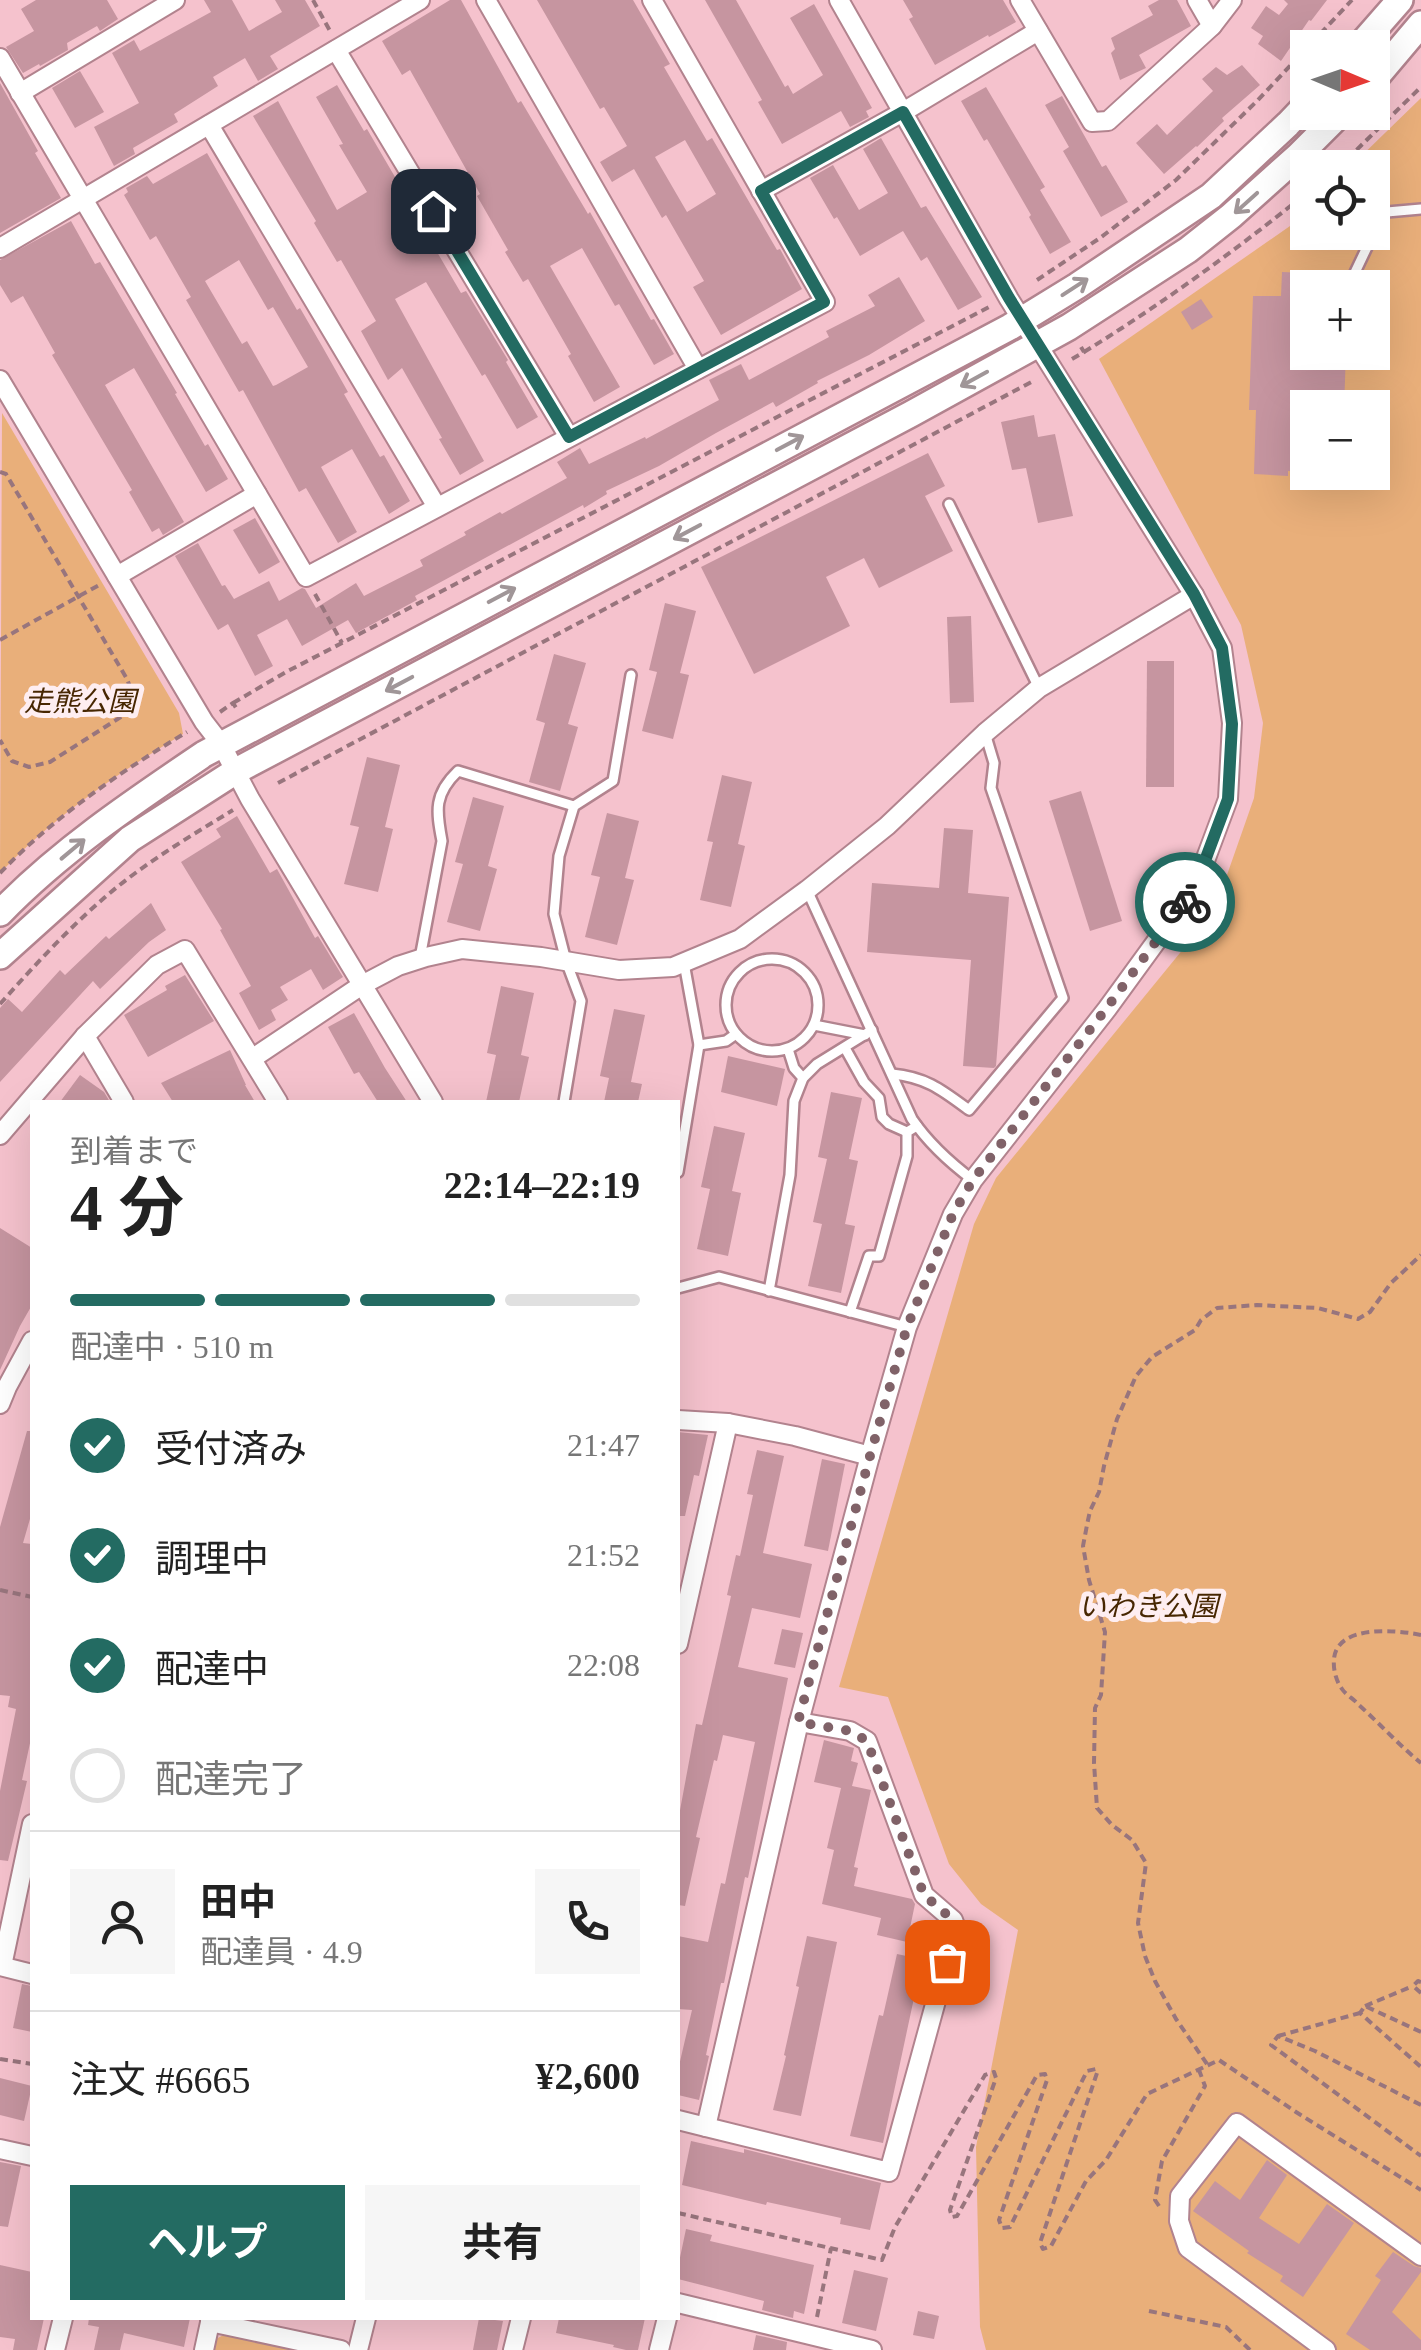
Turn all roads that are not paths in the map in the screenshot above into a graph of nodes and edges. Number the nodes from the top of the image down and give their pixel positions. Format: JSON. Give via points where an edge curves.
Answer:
{"nodes":[{"id":1,"x":175,"y":0,"type":"edge"},
{"id":2,"x":420,"y":0,"type":"edge"},
{"id":3,"x":486,"y":0,"type":"edge"},
{"id":4,"x":652,"y":0,"type":"edge"},
{"id":5,"x":839,"y":0,"type":"edge"},
{"id":6,"x":1020,"y":0,"type":"edge"},
{"id":7,"x":1198,"y":0,"type":"edge"},
{"id":8,"x":1232,"y":0,"type":"edge"},
{"id":9,"x":1400,"y":0,"type":"edge"},
{"id":10,"x":144,"y":8,"type":"edge"},
{"id":11,"x":1421,"y":24,"type":"edge"},
{"id":12,"x":1212,"y":26,"type":"junction"},
{"id":13,"x":1374,"y":30,"type":"edge"},
{"id":14,"x":1038,"y":31,"type":"junction"},
{"id":15,"x":334,"y":43,"type":"junction"},
{"id":16,"x":0,"y":58,"type":"edge"},
{"id":17,"x":1390,"y":61,"type":"edge"},
{"id":18,"x":20,"y":92,"type":"junction"},
{"id":19,"x":903,"y":112,"type":"junction"},
{"id":20,"x":1290,"y":122,"type":"edge"},
{"id":21,"x":209,"y":125,"type":"junction"},
{"id":22,"x":1324,"y":130,"type":"edge"},
{"id":23,"x":761,"y":191,"type":"junction"},
{"id":24,"x":84,"y":200,"type":"junction"},
{"id":25,"x":1421,"y":209,"type":"edge"},
{"id":26,"x":1390,"y":212,"type":"edge"},
{"id":27,"x":0,"y":248,"type":"edge"},
{"id":28,"x":1022,"y":319,"type":"junction"},
{"id":29,"x":1038,"y":344,"type":"junction"},
{"id":30,"x":698,"y":369,"type":"junction"},
{"id":31,"x":2,"y":388,"type":"edge"},
{"id":32,"x":569,"y":437,"type":"junction"},
{"id":33,"x":257,"y":494,"type":"junction"},
{"id":34,"x":948,"y":504,"type":"dead end"},
{"id":35,"x":437,"y":507,"type":"junction"},
{"id":36,"x":116,"y":576,"type":"junction"},
{"id":37,"x":1194,"y":594,"type":"junction"},
{"id":38,"x":631,"y":675,"type":"dead end"},
{"id":39,"x":1039,"y":688,"type":"junction"},
{"id":40,"x":985,"y":733,"type":"junction"},
{"id":41,"x":221,"y":744,"type":"junction"},
{"id":42,"x":236,"y":771,"type":"junction"},
{"id":43,"x":574,"y":806,"type":"junction"},
{"id":44,"x":807,"y":890,"type":"junction"},
{"id":45,"x":0,"y":913,"type":"edge"},
{"id":46,"x":0,"y":956,"type":"edge"},
{"id":47,"x":420,"y":959,"type":"junction"},
{"id":48,"x":566,"y":961,"type":"junction"},
{"id":49,"x":684,"y":963,"type":"junction"},
{"id":50,"x":362,"y":985,"type":"junction"},
{"id":51,"x":814,"y":1024,"type":"junction"},
{"id":52,"x":868,"y":1033,"type":"junction"},
{"id":53,"x":736,"y":1034,"type":"junction"},
{"id":54,"x":85,"y":1036,"type":"junction"},
{"id":55,"x":699,"y":1046,"type":"junction"},
{"id":56,"x":845,"y":1048,"type":"junction"},
{"id":57,"x":788,"y":1049,"type":"junction"},
{"id":58,"x":253,"y":1058,"type":"junction"},
{"id":59,"x":892,"y":1074,"type":"junction"},
{"id":60,"x":803,"y":1078,"type":"junction"},
{"id":61,"x":30,"y":1100,"type":"edge"},
{"id":62,"x":30,"y":1100,"type":"edge"},
{"id":63,"x":123,"y":1100,"type":"edge"},
{"id":64,"x":277,"y":1100,"type":"edge"},
{"id":65,"x":432,"y":1100,"type":"edge"},
{"id":66,"x":564,"y":1100,"type":"edge"},
{"id":67,"x":912,"y":1129,"type":"junction"},
{"id":68,"x":0,"y":1135,"type":"edge"},
{"id":69,"x":680,"y":1160,"type":"edge"},
{"id":70,"x":973,"y":1180,"type":"junction"},
{"id":71,"x":680,"y":1288,"type":"edge"},
{"id":72,"x":769,"y":1290,"type":"junction"},
{"id":73,"x":850,"y":1312,"type":"junction"},
{"id":74,"x":907,"y":1327,"type":"junction"},
{"id":75,"x":30,"y":1344,"type":"edge"},
{"id":76,"x":0,"y":1404,"type":"edge"},
{"id":77,"x":680,"y":1420,"type":"edge"},
{"id":78,"x":728,"y":1423,"type":"junction"},
{"id":79,"x":870,"y":1456,"type":"junction"},
{"id":80,"x":680,"y":1635,"type":"edge"},
{"id":81,"x":798,"y":1722,"type":"junction"},
{"id":82,"x":30,"y":1833,"type":"edge"},
{"id":83,"x":1,"y":1966,"type":"edge"},
{"id":84,"x":30,"y":1973,"type":"edge"},
{"id":85,"x":680,"y":2120,"type":"edge"},
{"id":86,"x":706,"y":2127,"type":"junction"},
{"id":87,"x":0,"y":2149,"type":"edge"},
{"id":88,"x":30,"y":2156,"type":"edge"},
{"id":89,"x":1421,"y":2256,"type":"edge"},
{"id":90,"x":680,"y":2304,"type":"edge"},
{"id":91,"x":62,"y":2320,"type":"edge"},
{"id":92,"x":210,"y":2320,"type":"edge"},
{"id":93,"x":366,"y":2320,"type":"edge"},
{"id":94,"x":520,"y":2320,"type":"edge"},
{"id":95,"x":666,"y":2320,"type":"edge"},
{"id":96,"x":808,"y":2340,"type":"edge"},
{"id":97,"x":55,"y":2350,"type":"edge"},
{"id":98,"x":204,"y":2350,"type":"edge"},
{"id":99,"x":340,"y":2350,"type":"edge"},
{"id":100,"x":358,"y":2350,"type":"edge"},
{"id":101,"x":513,"y":2350,"type":"edge"},
{"id":102,"x":659,"y":2350,"type":"edge"},
{"id":103,"x":872,"y":2350,"type":"edge"},
{"id":104,"x":1326,"y":2350,"type":"edge"}],
"edges":[{"from":1,"to":10,"type":"street"},
{"from":2,"to":15,"type":"street"},
{"from":3,"to":30,"type":"street"},
{"from":4,"to":23,"type":"street"},
{"from":5,"to":19,"type":"street"},
{"from":6,"to":14,"type":"street"},
{"from":7,"to":12,"type":"street"},
{"from":8,"to":12,"type":"street"},
{"from":9,"to":13,"type":"street"},
{"from":10,"to":18,"type":"street"},
{"from":11,"to":17,"type":"street"},
{"from":12,"to":14,"type":"street","via":[[1108,121],[1092,122]]},
{"from":14,"to":19,"type":"street"},
{"from":15,"to":21,"type":"street"},
{"from":15,"to":32,"type":"street"},
{"from":16,"to":18,"type":"street"},
{"from":18,"to":24,"type":"street"},
{"from":19,"to":23,"type":"street"},
{"from":19,"to":28,"type":"street"},
{"from":28,"to":20,"type":"street","one_way":true,"via":[[1210,196]]},
{"from":21,"to":24,"type":"street"},
{"from":21,"to":35,"type":"street"},
{"from":22,"to":29,"type":"street","one_way":true,"via":[[1202,239]]},
{"from":23,"to":30,"type":"street","via":[[824,302]]},
{"from":24,"to":27,"type":"street"},
{"from":24,"to":33,"type":"street"},
{"from":25,"to":26,"type":"lane"},
{"from":28,"to":29,"type":"street"},
{"from":41,"to":28,"type":"street","one_way":true},
{"from":29,"to":37,"type":"street"},
{"from":29,"to":42,"type":"street","one_way":true},
{"from":30,"to":32,"type":"street"},
{"from":31,"to":36,"type":"street"},
{"from":32,"to":35,"type":"street"},
{"from":33,"to":35,"type":"street","via":[[306,577]]},
{"from":33,"to":36,"type":"street"},
{"from":34,"to":39,"type":"lane"},
{"from":36,"to":41,"type":"street"},
{"from":37,"to":39,"type":"street"},
{"from":37,"to":70,"type":"street","via":[[1222,648],[1232,724],[1228,799],[1200,874],[1118,994]]},
{"from":38,"to":43,"type":"lane","via":[[613,780]]},
{"from":39,"to":40,"type":"street"},
{"from":40,"to":44,"type":"street"},
{"from":40,"to":59,"type":"lane","via":[[994,763],[991,788],[1063,998],[969,1110],[938,1086]]},
{"from":41,"to":42,"type":"street"},
{"from":45,"to":41,"type":"street","one_way":true,"via":[[112,816]]},
{"from":42,"to":46,"type":"street","via":[[130,839]]},
{"from":42,"to":50,"type":"street"},
{"from":43,"to":47,"type":"lane","via":[[458,771],[439,794],[442,841]]},
{"from":43,"to":48,"type":"lane","via":[[559,856],[554,914]]},
{"from":44,"to":49,"type":"street","via":[[740,939]]},
{"from":44,"to":52,"type":"lane"},
{"from":47,"to":48,"type":"street","via":[[462,949]]},
{"from":47,"to":50,"type":"street"},
{"from":48,"to":49,"type":"street","via":[[619,970]]},
{"from":48,"to":66,"type":"lane","via":[[582,1001]]},
{"from":49,"to":55,"type":"lane"},
{"from":50,"to":58,"type":"street"},
{"from":50,"to":65,"type":"street"},
{"from":51,"to":52,"type":"lane"},
{"from":51,"to":53,"type":"lane","via":[[814,984],[786,961],[768,959],[750,964],[728,992],[726,1010]]},
{"from":51,"to":57,"type":"lane"},
{"from":52,"to":56,"type":"lane"},
{"from":52,"to":59,"type":"lane"},
{"from":53,"to":55,"type":"lane"},
{"from":53,"to":57,"type":"lane","via":[[759,1050]]},
{"from":54,"to":58,"type":"street","via":[[157,965],[185,950]]},
{"from":54,"to":62,"type":"street"},
{"from":54,"to":63,"type":"street"},
{"from":55,"to":69,"type":"lane"},
{"from":56,"to":60,"type":"lane"},
{"from":56,"to":67,"type":"lane","via":[[879,1098],[882,1117]]},
{"from":57,"to":60,"type":"lane"},
{"from":58,"to":64,"type":"street"},
{"from":59,"to":67,"type":"lane"},
{"from":60,"to":72,"type":"lane","via":[[794,1101],[790,1175]]},
{"from":61,"to":68,"type":"street"},
{"from":67,"to":70,"type":"lane"},
{"from":67,"to":73,"type":"lane","via":[[879,1256],[869,1256]]},
{"from":70,"to":74,"type":"street"},
{"from":71,"to":72,"type":"lane","via":[[719,1278]]},
{"from":72,"to":73,"type":"lane"},
{"from":73,"to":74,"type":"lane"},
{"from":74,"to":79,"type":"street"},
{"from":75,"to":76,"type":"street"},
{"from":77,"to":78,"type":"street"},
{"from":78,"to":79,"type":"street"},
{"from":78,"to":80,"type":"street"},
{"from":79,"to":81,"type":"street"},
{"from":81,"to":86,"type":"street"},
{"from":81,"to":86,"type":"street","via":[[850,1731],[867,1741],[924,1895],[956,1928],[889,2172]]},
{"from":82,"to":83,"type":"street"},
{"from":83,"to":84,"type":"street"},
{"from":85,"to":86,"type":"street"},
{"from":87,"to":88,"type":"street"},
{"from":89,"to":104,"type":"street","via":[[1237,2123],[1180,2196],[1188,2248]]},
{"from":90,"to":96,"type":"street"},
{"from":91,"to":97,"type":"street"},
{"from":92,"to":98,"type":"street"},
{"from":92,"to":99,"type":"street"},
{"from":93,"to":100,"type":"street"},
{"from":94,"to":101,"type":"street"},
{"from":95,"to":102,"type":"street"},
{"from":96,"to":103,"type":"street"}]}
